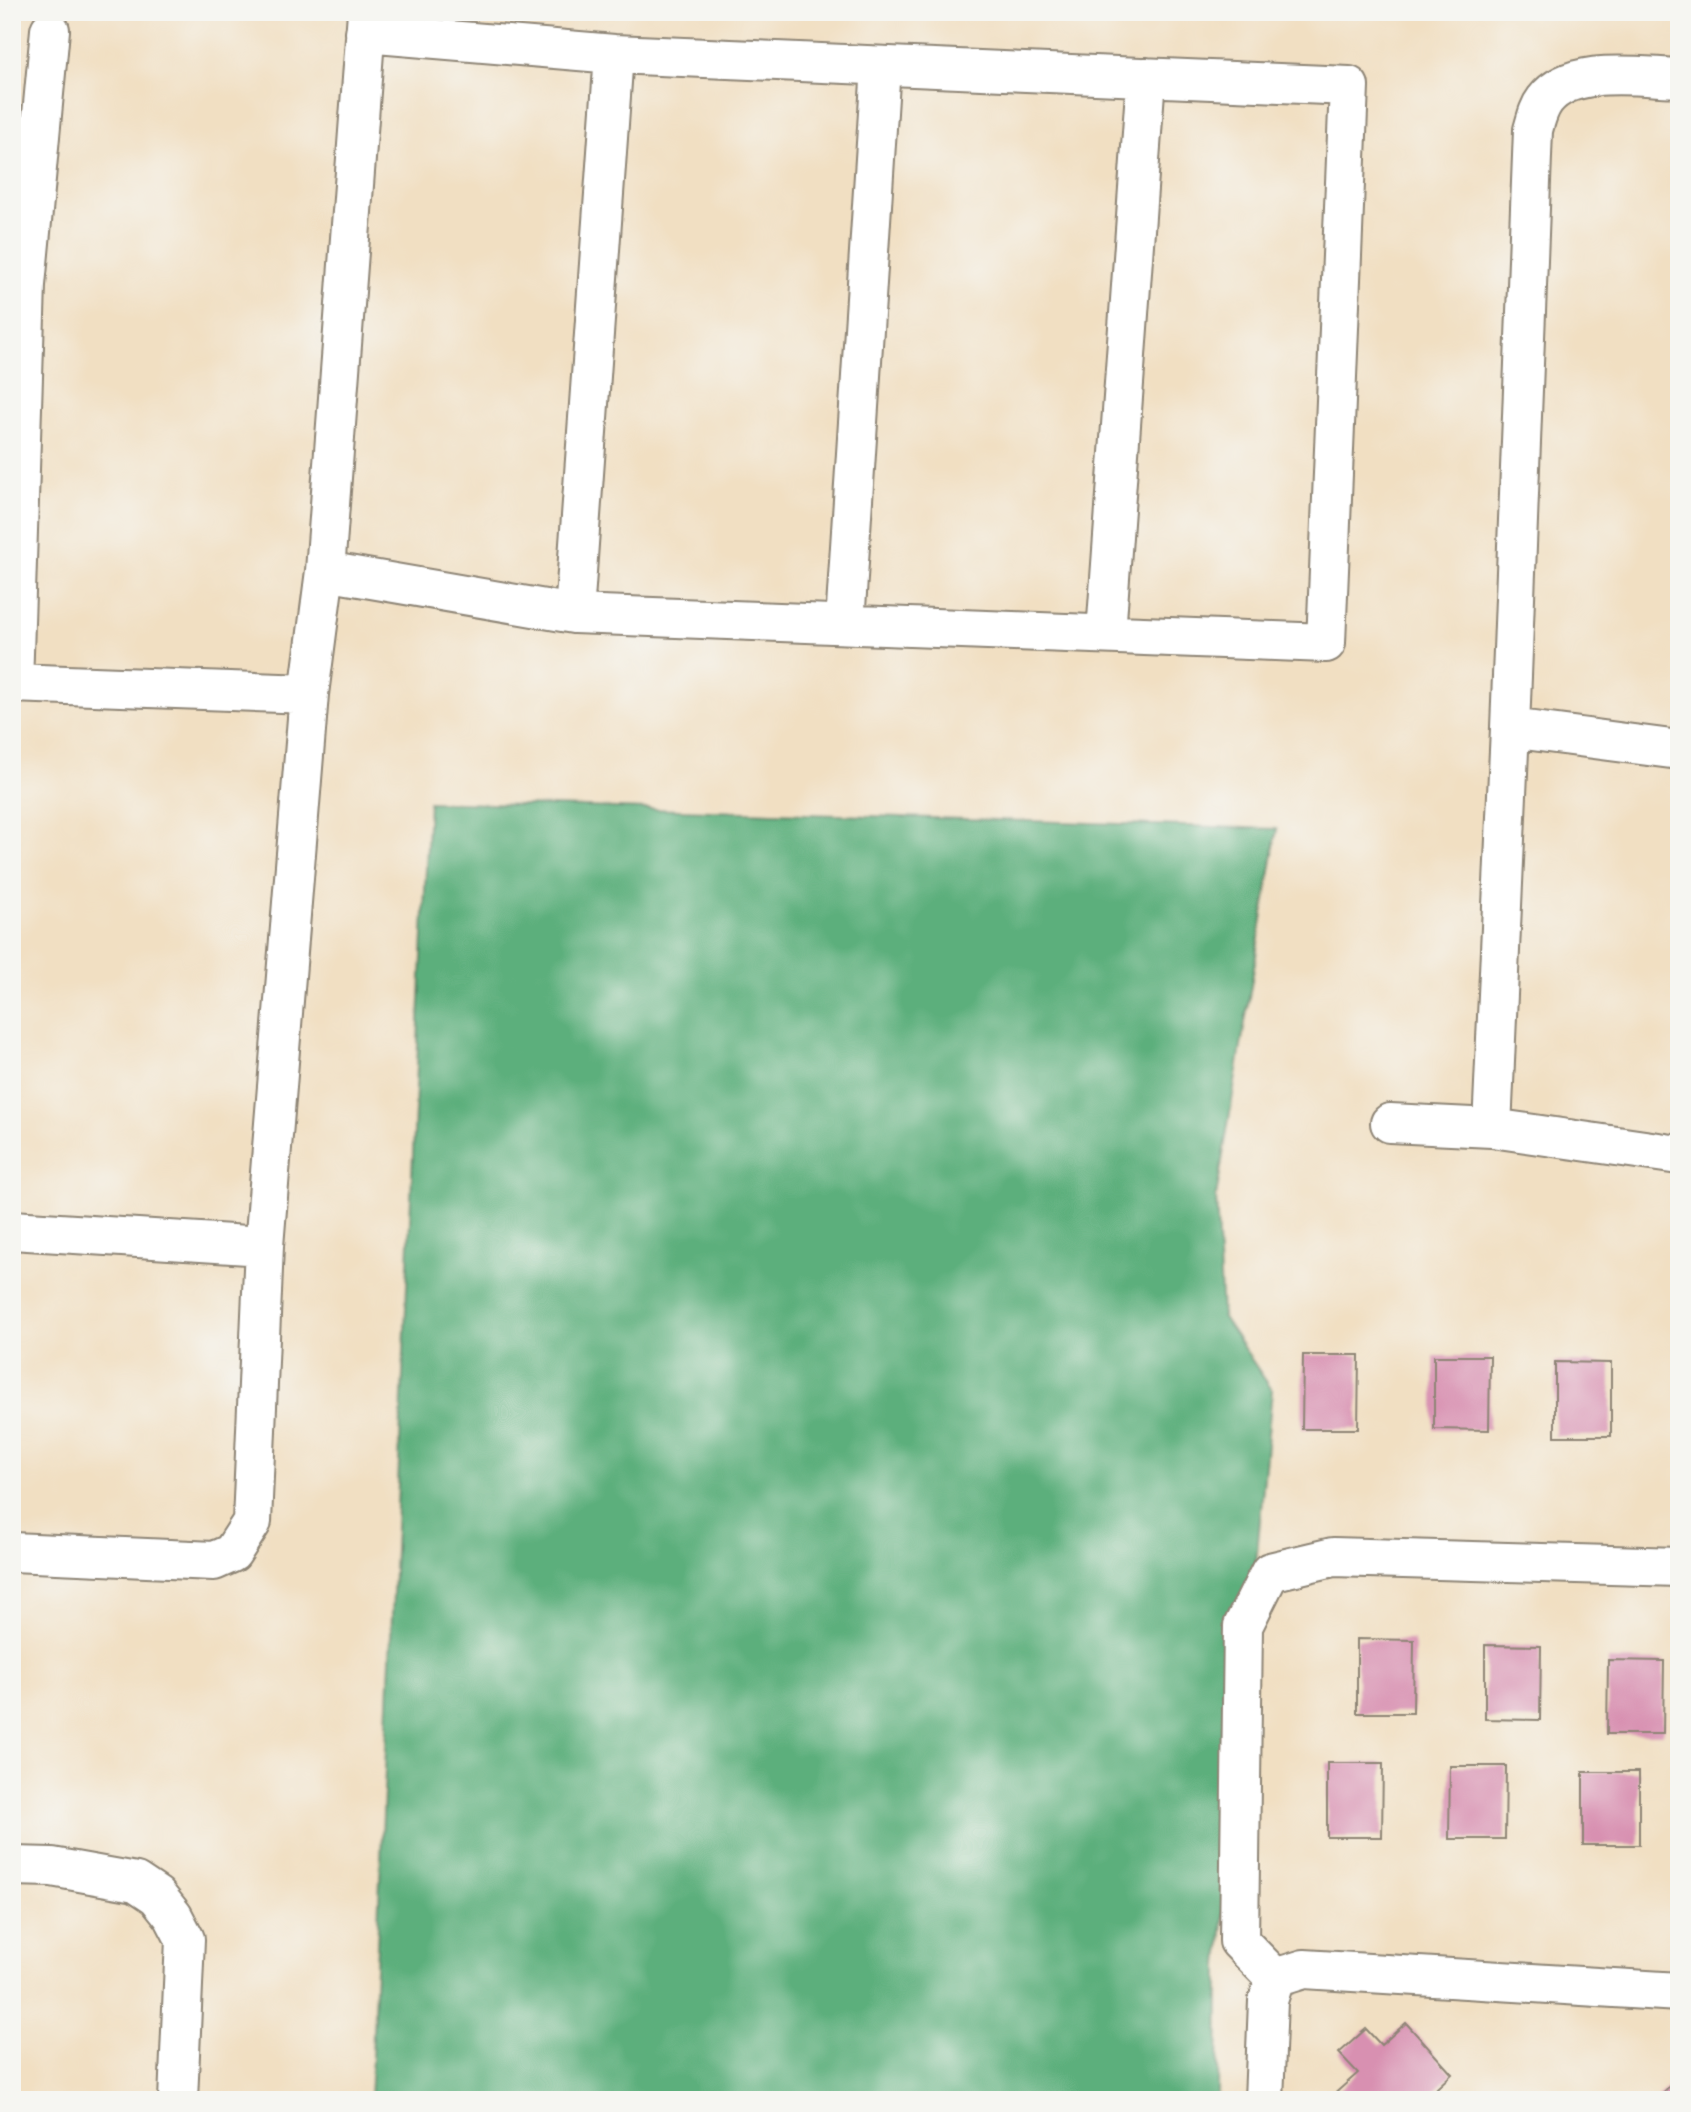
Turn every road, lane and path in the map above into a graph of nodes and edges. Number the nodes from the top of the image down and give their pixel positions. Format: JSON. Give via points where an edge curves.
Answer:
{"nodes":[{"id":1,"x":366,"y":22,"type":"edge"},
{"id":2,"x":50,"y":30,"type":"dead end"},
{"id":3,"x":614,"y":54,"type":"junction"},
{"id":4,"x":881,"y":66,"type":"junction"},
{"id":5,"x":1146,"y":77,"type":"junction"},
{"id":6,"x":1679,"y":78,"type":"edge"},
{"id":7,"x":325,"y":571,"type":"junction"},
{"id":8,"x":574,"y":614,"type":"junction"},
{"id":9,"x":845,"y":624,"type":"junction"},
{"id":10,"x":1106,"y":634,"type":"junction"},
{"id":11,"x":13,"y":683,"type":"edge"},
{"id":12,"x":309,"y":694,"type":"junction"},
{"id":13,"x":1510,"y":728,"type":"junction"},
{"id":14,"x":1679,"y":750,"type":"edge"},
{"id":15,"x":1390,"y":1123,"type":"dead end"},
{"id":16,"x":1492,"y":1128,"type":"junction"},
{"id":17,"x":1679,"y":1155,"type":"edge"},
{"id":18,"x":12,"y":1230,"type":"edge"},
{"id":19,"x":264,"y":1246,"type":"junction"},
{"id":20,"x":12,"y":1552,"type":"edge"},
{"id":21,"x":1679,"y":1567,"type":"edge"},
{"id":22,"x":12,"y":1866,"type":"edge"},
{"id":23,"x":1275,"y":1978,"type":"junction"},
{"id":24,"x":1679,"y":1992,"type":"edge"},
{"id":25,"x":178,"y":2100,"type":"edge"},
{"id":26,"x":1264,"y":2100,"type":"edge"}],
"edges":[{"from":1,"to":3,"type":"street"},
{"from":1,"to":7,"type":"street"},
{"from":2,"to":11,"type":"street","via":[[26,285]]},
{"from":3,"to":4,"type":"street"},
{"from":3,"to":8,"type":"street"},
{"from":4,"to":5,"type":"street"},
{"from":4,"to":9,"type":"street"},
{"from":5,"to":10,"type":"street"},
{"from":5,"to":10,"type":"street","via":[[1349,86],[1326,643]]},
{"from":6,"to":13,"type":"street","via":[[1601,75],[1574,80],[1545,100],[1533,130]]},
{"from":7,"to":8,"type":"street"},
{"from":7,"to":12,"type":"street"},
{"from":8,"to":9,"type":"street"},
{"from":9,"to":10,"type":"street"},
{"from":11,"to":12,"type":"street"},
{"from":12,"to":19,"type":"street"},
{"from":13,"to":14,"type":"street"},
{"from":13,"to":16,"type":"street"},
{"from":15,"to":16,"type":"street"},
{"from":16,"to":17,"type":"street"},
{"from":18,"to":19,"type":"street"},
{"from":19,"to":20,"type":"street","via":[[252,1522],[232,1553],[214,1561]]},
{"from":21,"to":23,"type":"street","via":[[1333,1557],[1270,1572],[1243,1626],[1239,1941]]},
{"from":22,"to":25,"type":"street","via":[[52,1867],[136,1882],[157,1896],[173,1916],[185,1939]]},
{"from":23,"to":24,"type":"street","via":[[1304,1969]]},
{"from":23,"to":26,"type":"street","via":[[1268,2001]]}]}
